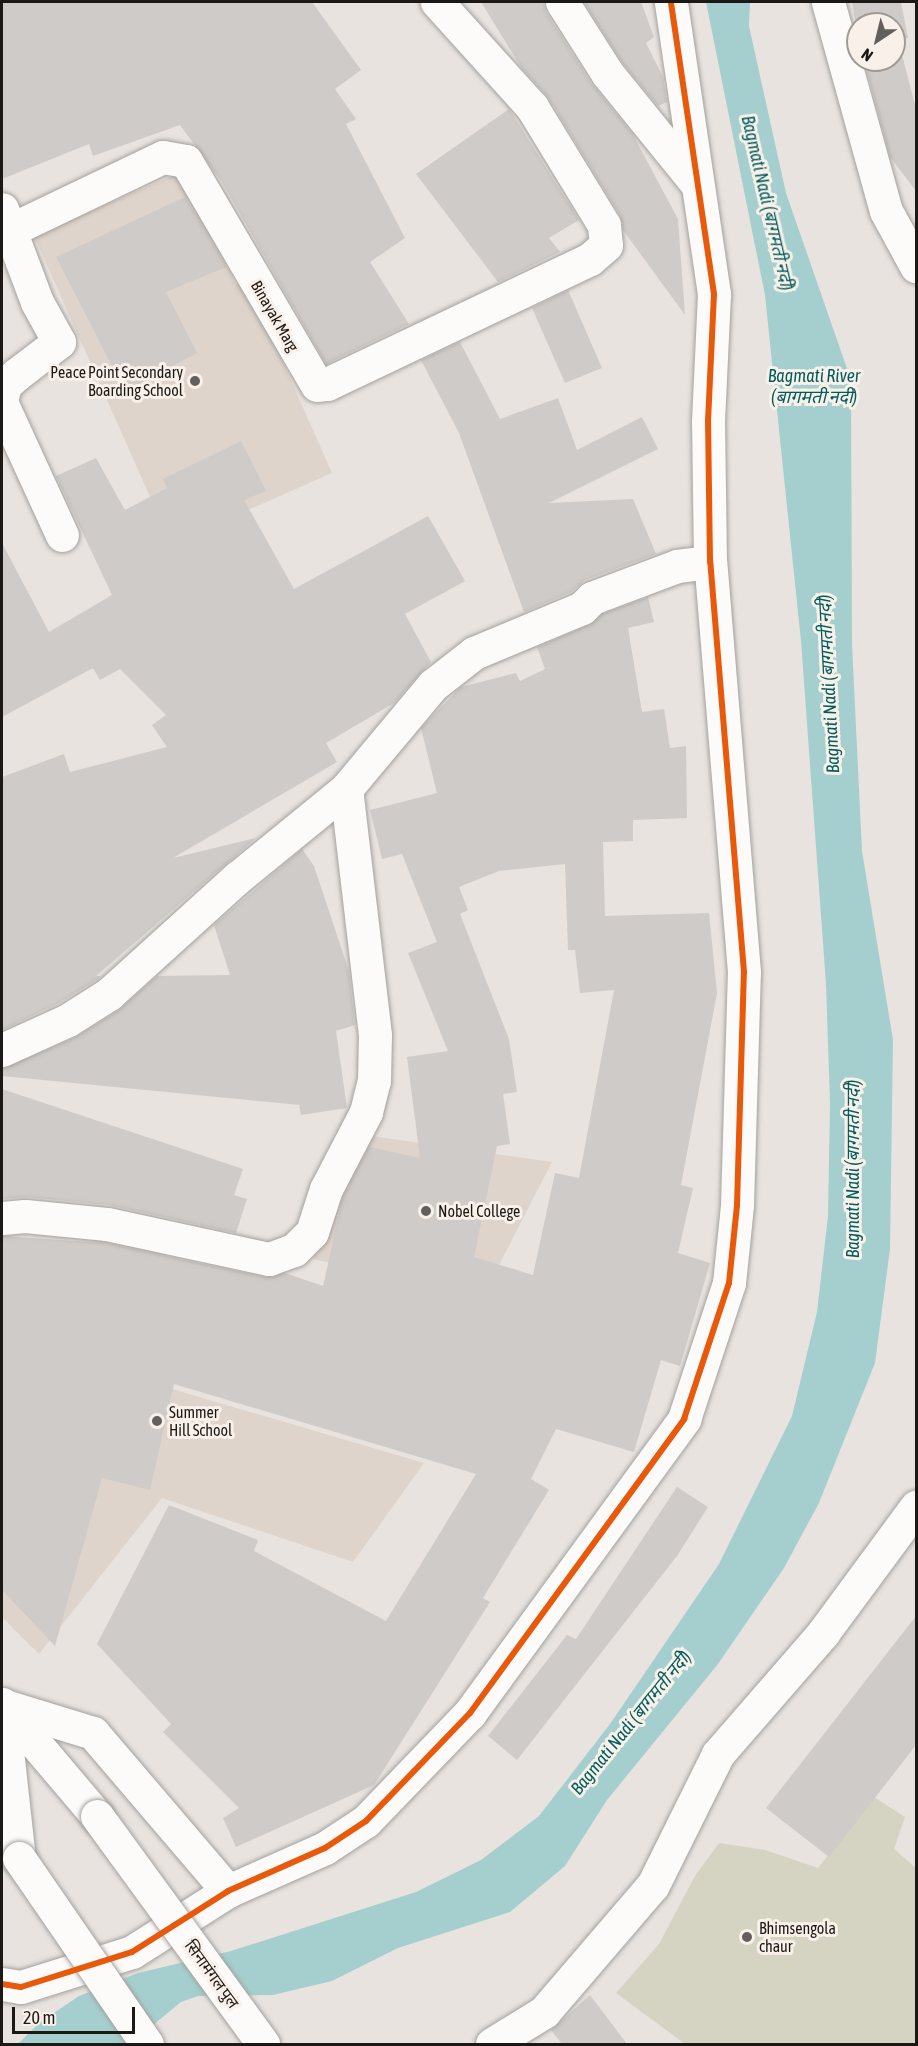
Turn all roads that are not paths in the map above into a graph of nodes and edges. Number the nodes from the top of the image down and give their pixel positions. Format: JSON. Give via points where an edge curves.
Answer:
{"nodes":[{"id":1,"x":437,"y":2,"type":"edge"},
{"id":2,"x":562,"y":2,"type":"edge"},
{"id":3,"x":671,"y":2,"type":"edge"},
{"id":4,"x":828,"y":2,"type":"edge"},
{"id":5,"x":696,"y":183,"type":"junction"},
{"id":6,"x":4,"y":224,"type":"edge"},
{"id":7,"x":916,"y":267,"type":"edge"},
{"id":8,"x":2,"y":397,"type":"edge"},
{"id":9,"x":2,"y":404,"type":"edge"},
{"id":10,"x":62,"y":534,"type":"dead end"},
{"id":11,"x":710,"y":562,"type":"junction"},
{"id":12,"x":346,"y":789,"type":"junction"},
{"id":13,"x":2,"y":1050,"type":"edge"},
{"id":14,"x":2,"y":1218,"type":"edge"},
{"id":15,"x":916,"y":1507,"type":"edge"},
{"id":16,"x":2,"y":1704,"type":"edge"},
{"id":17,"x":228,"y":1891,"type":"junction"},
{"id":18,"x":2,"y":1984,"type":"edge"},
{"id":19,"x":147,"y":2044,"type":"edge"},
{"id":20,"x":263,"y":2044,"type":"edge"},
{"id":21,"x":492,"y":2044,"type":"edge"}],
"edges":[{"from":1,"to":6,"type":"street","name":"Binayak Marg","via":[[532,107],[604,225],[606,245],[590,259],[327,384],[317,385],[186,161],[163,157]]},
{"from":2,"to":5,"type":"street","via":[[607,73]]},
{"from":3,"to":5,"type":"street"},
{"from":4,"to":7,"type":"street","via":[[886,211]]},
{"from":5,"to":11,"type":"street","via":[[714,294],[708,421]]},
{"from":6,"to":8,"type":"street","via":[[58,342],[11,380]]},
{"from":9,"to":10,"type":"street"},
{"from":11,"to":12,"type":"street","via":[[677,566],[592,598],[582,608],[474,654],[433,685]]},
{"from":11,"to":17,"type":"street","via":[[744,972],[737,1205],[729,1283],[684,1419],[470,1713],[413,1775],[366,1821],[326,1848]]},
{"from":12,"to":13,"type":"street","via":[[237,878],[109,994],[68,1020]]},
{"from":12,"to":14,"type":"street","via":[[375,1035],[374,1081],[366,1112],[326,1189],[312,1232],[294,1250],[269,1259],[107,1224],[26,1215]]},
{"from":15,"to":21,"type":"street","via":[[823,1633],[718,1754],[653,1885],[544,2012]]},
{"from":16,"to":17,"type":"street","via":[[93,1733]]},
{"from":16,"to":19,"type":"street","bridge":true,"via":[[19,1858]]},
{"from":16,"to":20,"type":"street","name":"सिनामंगल पुल","bridge":true,"via":[[97,1816]]},
{"from":17,"to":18,"type":"street","via":[[132,1952],[21,1987]]}]}
